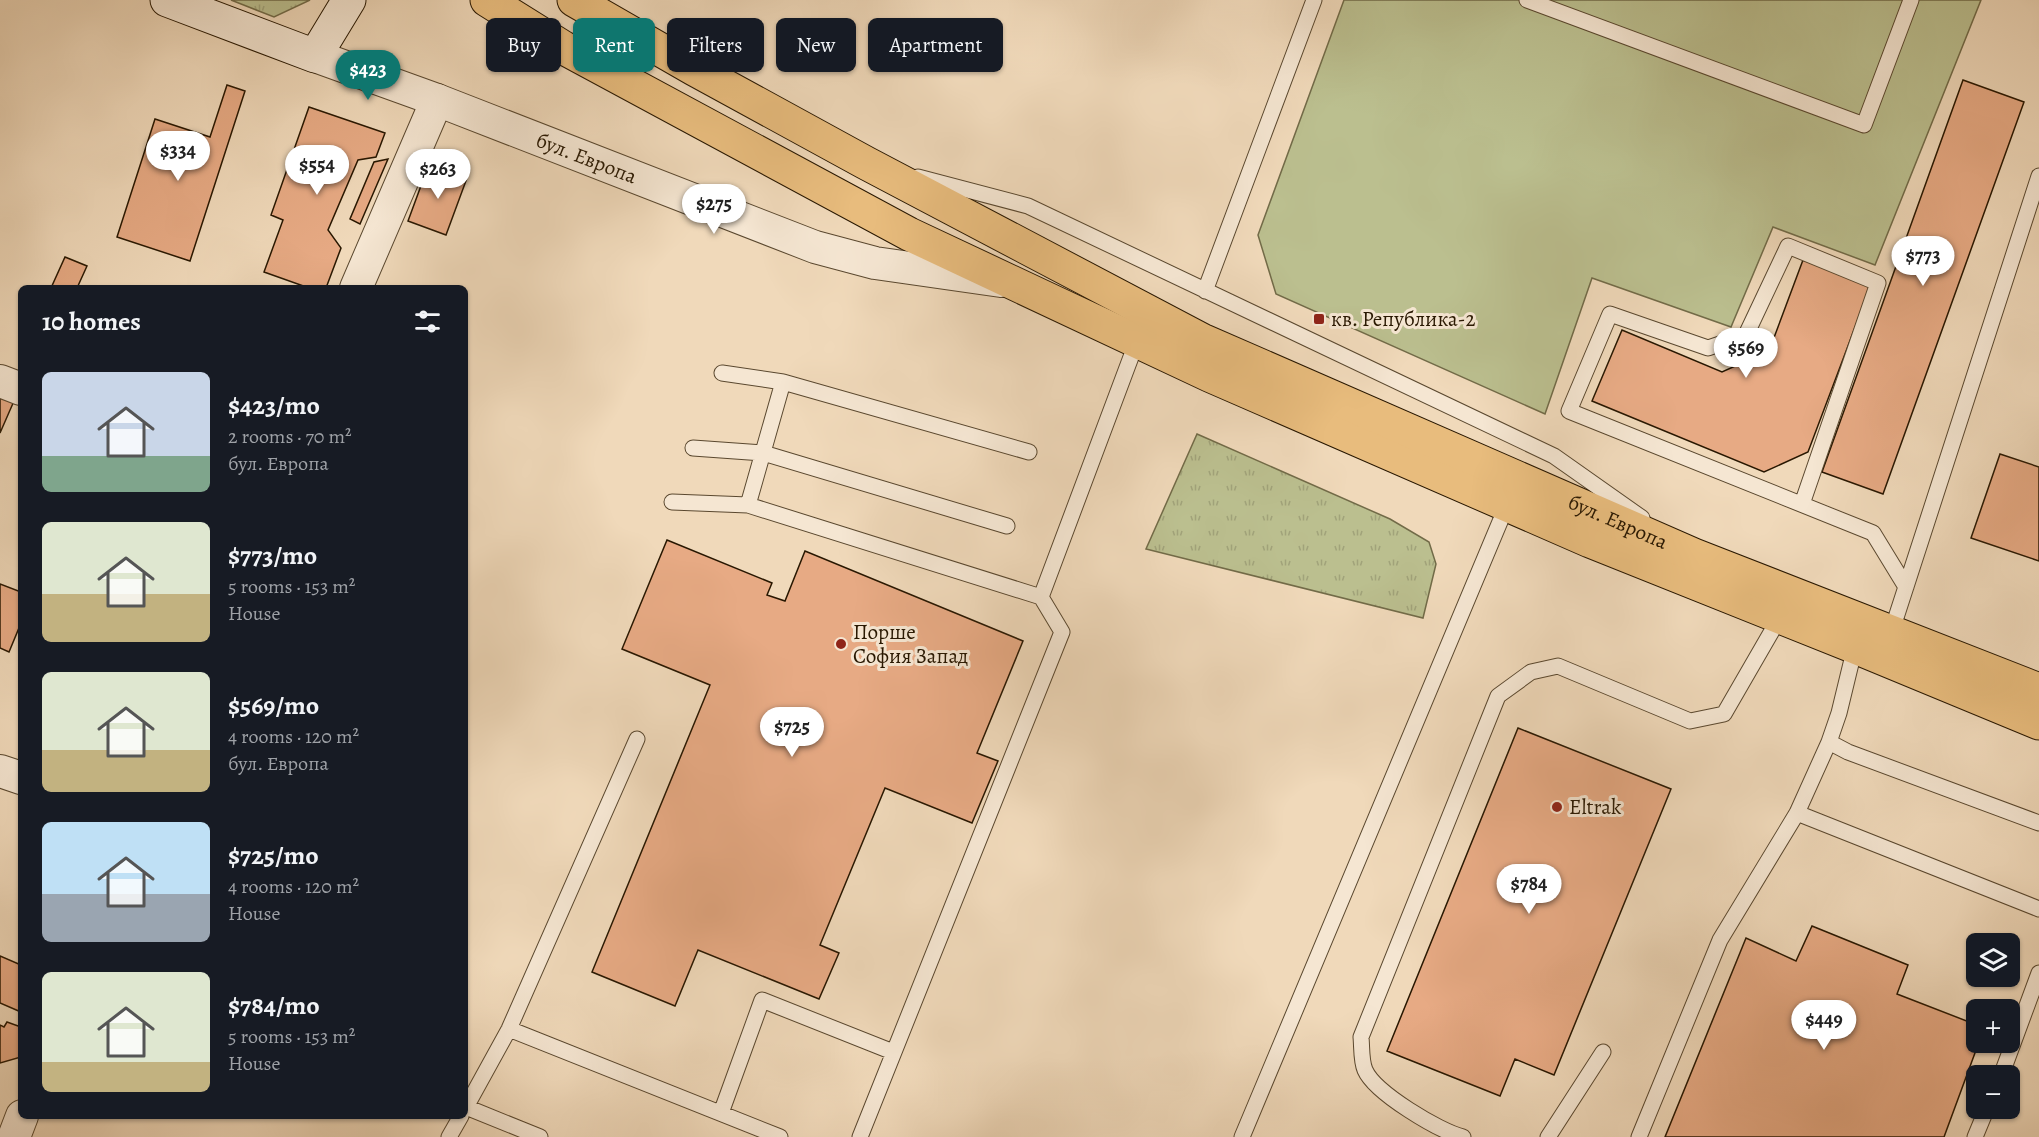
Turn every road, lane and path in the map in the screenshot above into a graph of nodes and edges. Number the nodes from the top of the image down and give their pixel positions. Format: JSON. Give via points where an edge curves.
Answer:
{"nodes":[{"id":1,"x":167,"y":0,"type":"edge"},
{"id":2,"x":349,"y":0,"type":"edge"},
{"id":3,"x":488,"y":0,"type":"edge"},
{"id":4,"x":574,"y":0,"type":"edge"},
{"id":5,"x":1314,"y":0,"type":"edge"},
{"id":6,"x":1527,"y":0,"type":"edge"},
{"id":7,"x":1911,"y":0,"type":"edge"},
{"id":8,"x":315,"y":56,"type":"junction"},
{"id":9,"x":437,"y":100,"type":"junction"},
{"id":10,"x":866,"y":163,"type":"junction"},
{"id":11,"x":2039,"y":176,"type":"edge"},
{"id":12,"x":2032,"y":223,"type":"edge"},
{"id":13,"x":1014,"y":283,"type":"junction"},
{"id":14,"x":357,"y":285,"type":"edge"},
{"id":15,"x":1205,"y":291,"type":"junction"},
{"id":16,"x":1137,"y":341,"type":"junction"},
{"id":17,"x":722,"y":373,"type":"dead end"},
{"id":18,"x":0,"y":381,"type":"edge"},
{"id":19,"x":783,"y":382,"type":"junction"},
{"id":20,"x":18,"y":388,"type":"edge"},
{"id":21,"x":693,"y":448,"type":"dead end"},
{"id":22,"x":1029,"y":452,"type":"dead end"},
{"id":23,"x":763,"y":453,"type":"junction"},
{"id":24,"x":672,"y":502,"type":"dead end"},
{"id":25,"x":1802,"y":504,"type":"junction"},
{"id":26,"x":748,"y":505,"type":"junction"},
{"id":27,"x":1507,"y":505,"type":"junction"},
{"id":28,"x":1007,"y":526,"type":"dead end"},
{"id":29,"x":1694,"y":555,"type":"junction"},
{"id":30,"x":1906,"y":587,"type":"junction"},
{"id":31,"x":1041,"y":597,"type":"junction"},
{"id":32,"x":1780,"y":617,"type":"junction"},
{"id":33,"x":1891,"y":633,"type":"junction"},
{"id":34,"x":1855,"y":647,"type":"junction"},
{"id":35,"x":2039,"y":690,"type":"edge"},
{"id":36,"x":2039,"y":723,"type":"edge"},
{"id":37,"x":637,"y":739,"type":"dead end"},
{"id":38,"x":1829,"y":742,"type":"junction"},
{"id":39,"x":0,"y":771,"type":"edge"},
{"id":40,"x":18,"y":777,"type":"edge"},
{"id":41,"x":1797,"y":813,"type":"junction"},
{"id":42,"x":2039,"y":823,"type":"edge"},
{"id":43,"x":2039,"y":909,"type":"edge"},
{"id":44,"x":2039,"y":973,"type":"edge"},
{"id":45,"x":509,"y":1029,"type":"junction"},
{"id":46,"x":893,"y":1052,"type":"junction"},
{"id":47,"x":1603,"y":1052,"type":"dead end"},
{"id":48,"x":2005,"y":1065,"type":"edge"},
{"id":49,"x":468,"y":1103,"type":"edge"},
{"id":50,"x":468,"y":1111,"type":"edge"},
{"id":51,"x":721,"y":1113,"type":"junction"},
{"id":52,"x":21,"y":1119,"type":"edge"},
{"id":53,"x":459,"y":1119,"type":"edge"},
{"id":54,"x":1982,"y":1119,"type":"edge"},
{"id":55,"x":14,"y":1137,"type":"edge"},
{"id":56,"x":449,"y":1137,"type":"edge"},
{"id":57,"x":540,"y":1137,"type":"edge"},
{"id":58,"x":780,"y":1137,"type":"edge"},
{"id":59,"x":860,"y":1137,"type":"edge"},
{"id":60,"x":1242,"y":1137,"type":"edge"},
{"id":61,"x":1463,"y":1137,"type":"edge"},
{"id":62,"x":1548,"y":1137,"type":"edge"},
{"id":63,"x":1638,"y":1137,"type":"edge"},
{"id":64,"x":1975,"y":1137,"type":"edge"}],
"edges":[{"from":1,"to":8,"type":"street","name":"бул. Европа"},
{"from":2,"to":8,"type":"street"},
{"from":3,"to":13,"type":"main road","name":"бул. Европа","via":[[564,48],[909,234]]},
{"from":4,"to":10,"type":"main road","name":"бул. Европа"},
{"from":5,"to":15,"type":"lane"},
{"from":6,"to":7,"type":"lane","via":[[1864,125]]},
{"from":8,"to":9,"type":"street","name":"бул. Европа"},
{"from":9,"to":13,"type":"street","name":"бул. Европа","via":[[815,248],[875,263]]},
{"from":9,"to":14,"type":"street"},
{"from":10,"to":15,"type":"lane","via":[[1028,206]]},
{"from":10,"to":29,"type":"main road","name":"бул. Европа","via":[[1202,340]]},
{"from":11,"to":12,"type":"lane"},
{"from":12,"to":30,"type":"lane"},
{"from":13,"to":16,"type":"main road","name":"бул. Европа"},
{"from":15,"to":29,"type":"lane","via":[[1554,456]]},
{"from":16,"to":27,"type":"main road","name":"бул. Европа"},
{"from":16,"to":31,"type":"lane"},
{"from":17,"to":19,"type":"lane"},
{"from":18,"to":20,"type":"street"},
{"from":19,"to":22,"type":"lane"},
{"from":19,"to":23,"type":"lane"},
{"from":21,"to":23,"type":"lane"},
{"from":23,"to":26,"type":"lane"},
{"from":23,"to":28,"type":"lane"},
{"from":24,"to":26,"type":"lane"},
{"from":25,"to":25,"type":"lane","via":[[1569,411],[1610,314],[1708,348],[1746,335],[1788,246],[1878,283]]},
{"from":25,"to":30,"type":"lane","via":[[1874,533]]},
{"from":26,"to":31,"type":"lane"},
{"from":27,"to":32,"type":"main road","name":"бул. Европа"},
{"from":27,"to":60,"type":"lane"},
{"from":29,"to":33,"type":"main road","name":"бул. Европа"},
{"from":30,"to":33,"type":"lane"},
{"from":31,"to":46,"type":"lane","via":[[1062,632]]},
{"from":32,"to":34,"type":"main road","name":"бул. Европа"},
{"from":32,"to":61,"type":"lane","via":[[1724,714],[1690,721],[1558,666],[1531,672],[1498,696],[1360,1037],[1365,1070],[1385,1094],[1450,1134]]},
{"from":33,"to":35,"type":"main road","name":"бул. Европа"},
{"from":34,"to":36,"type":"main road","name":"бул. Европа"},
{"from":34,"to":38,"type":"lane"},
{"from":37,"to":45,"type":"lane"},
{"from":38,"to":41,"type":"lane"},
{"from":38,"to":42,"type":"lane"},
{"from":39,"to":40,"type":"street"},
{"from":41,"to":43,"type":"lane"},
{"from":41,"to":63,"type":"lane","via":[[1720,940]]},
{"from":44,"to":48,"type":"lane"},
{"from":45,"to":49,"type":"lane"},
{"from":45,"to":51,"type":"lane"},
{"from":46,"to":51,"type":"lane","via":[[762,1000]]},
{"from":46,"to":59,"type":"lane"},
{"from":47,"to":62,"type":"lane"},
{"from":50,"to":57,"type":"lane"},
{"from":51,"to":58,"type":"lane"},
{"from":52,"to":55,"type":"street"},
{"from":53,"to":56,"type":"lane"},
{"from":54,"to":64,"type":"lane"}]}
